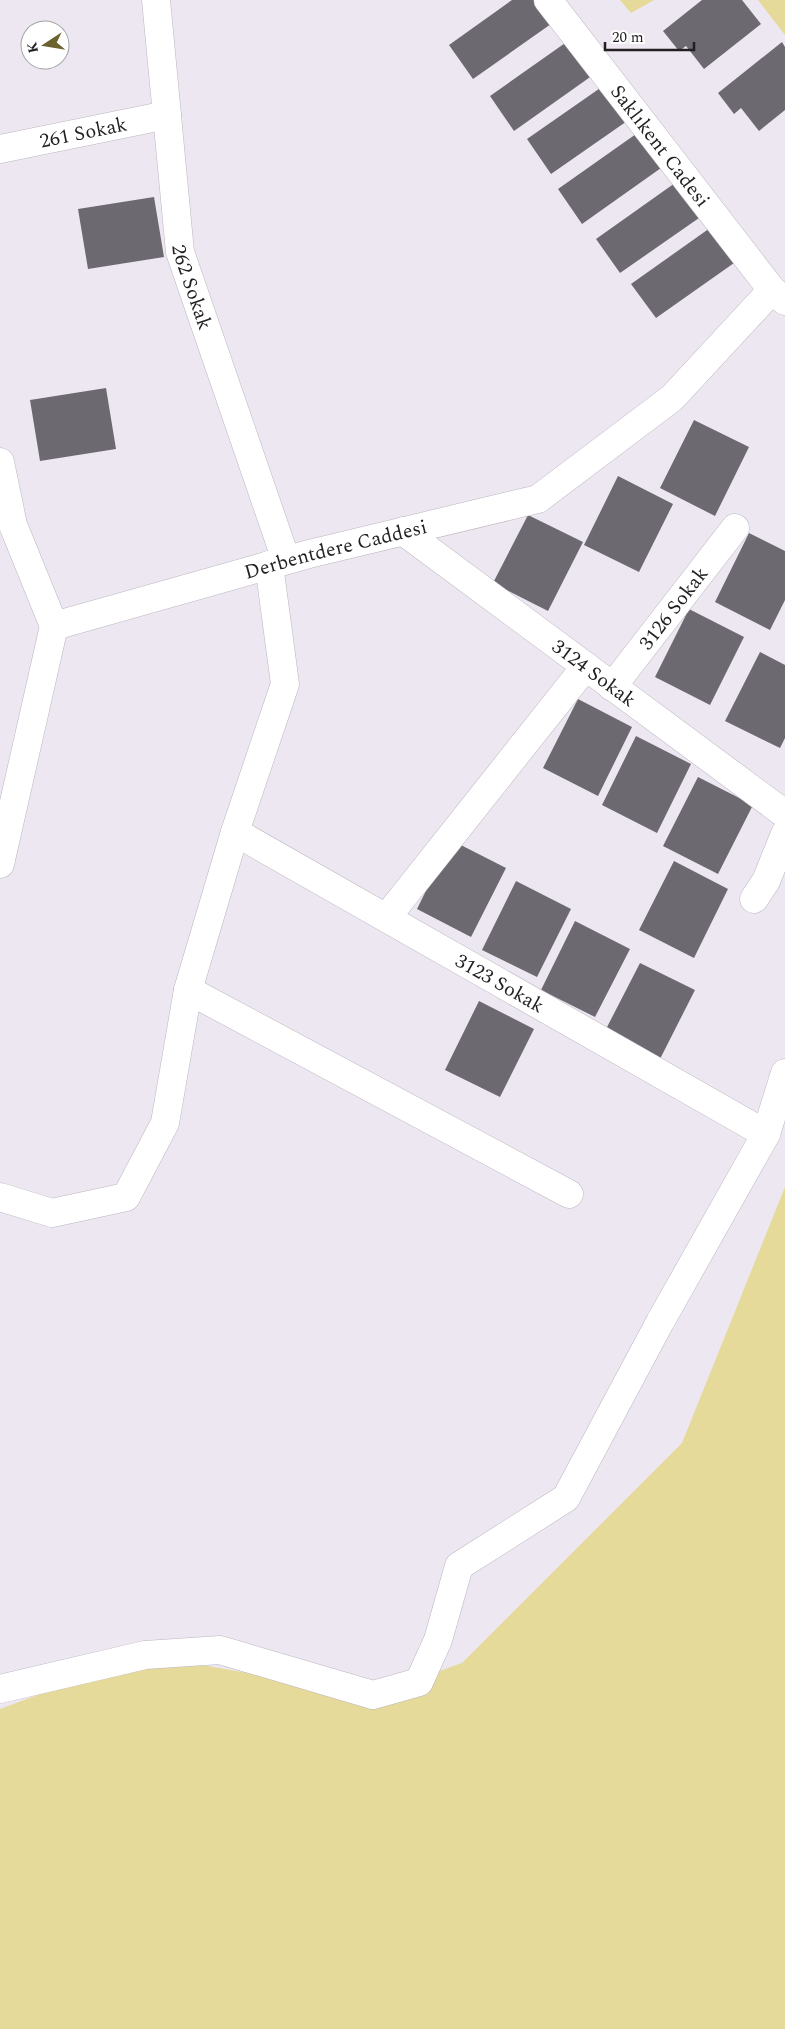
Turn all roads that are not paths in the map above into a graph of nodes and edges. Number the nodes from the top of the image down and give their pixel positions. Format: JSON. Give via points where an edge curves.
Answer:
{"nodes":[{"id":1,"x":156,"y":0,"type":"edge"},
{"id":2,"x":548,"y":0,"type":"edge"},
{"id":3,"x":167,"y":115,"type":"junction"},
{"id":4,"x":0,"y":149,"type":"edge"},
{"id":5,"x":781,"y":291,"type":"edge"},
{"id":6,"x":1,"y":469,"type":"edge"},
{"id":7,"x":735,"y":528,"type":"dead end"},
{"id":8,"x":403,"y":531,"type":"junction"},
{"id":9,"x":277,"y":563,"type":"junction"},
{"id":10,"x":54,"y":626,"type":"junction"},
{"id":11,"x":586,"y":666,"type":"junction"},
{"id":12,"x":612,"y":687,"type":"junction"},
{"id":13,"x":785,"y":814,"type":"edge"},
{"id":14,"x":234,"y":832,"type":"junction"},
{"id":15,"x":785,"y":834,"type":"edge"},
{"id":16,"x":0,"y":864,"type":"edge"},
{"id":17,"x":754,"y":899,"type":"dead end"},
{"id":18,"x":387,"y":917,"type":"junction"},
{"id":19,"x":188,"y":990,"type":"junction"},
{"id":20,"x":785,"y":1074,"type":"edge"},
{"id":21,"x":766,"y":1134,"type":"junction"},
{"id":22,"x":569,"y":1194,"type":"dead end"},
{"id":23,"x":0,"y":1197,"type":"edge"},
{"id":24,"x":0,"y":1689,"type":"edge"}],
"edges":[{"from":1,"to":3,"type":"street","name":"262 Sokak"},
{"from":2,"to":5,"type":"street","name":"Saklıkent Cadesi"},
{"from":3,"to":4,"type":"street","name":"261 Sokak"},
{"from":3,"to":9,"type":"street","name":"262 Sokak","via":[[180,252]]},
{"from":5,"to":8,"type":"street","name":"Derbentdere Caddesi","via":[[672,398],[538,499]]},
{"from":6,"to":10,"type":"street","via":[[13,525]]},
{"from":7,"to":12,"type":"street","name":"3126 Sokak"},
{"from":8,"to":9,"type":"street","name":"Derbentdere Caddesi"},
{"from":8,"to":11,"type":"street","name":"3124 Sokak"},
{"from":9,"to":10,"type":"street","name":"Derbentdere Caddesi"},
{"from":9,"to":14,"type":"street","name":"262 Sokak","via":[[285,684]]},
{"from":10,"to":16,"type":"street"},
{"from":11,"to":12,"type":"street","name":"3124 Sokak"},
{"from":11,"to":18,"type":"street"},
{"from":12,"to":13,"type":"street","name":"3124 Sokak"},
{"from":14,"to":18,"type":"street","name":"3123 Sokak"},
{"from":14,"to":19,"type":"street","name":"262 Sokak"},
{"from":15,"to":17,"type":"street","via":[[766,881]]},
{"from":18,"to":21,"type":"street","name":"3123 Sokak"},
{"from":19,"to":22,"type":"street"},
{"from":19,"to":23,"type":"street","name":"262 Sokak","via":[[165,1122],[126,1197],[52,1213]]},
{"from":20,"to":21,"type":"street"},
{"from":21,"to":24,"type":"street","via":[[566,1498],[459,1566],[438,1640],[419,1682],[373,1695],[220,1650],[144,1655]]}]}
